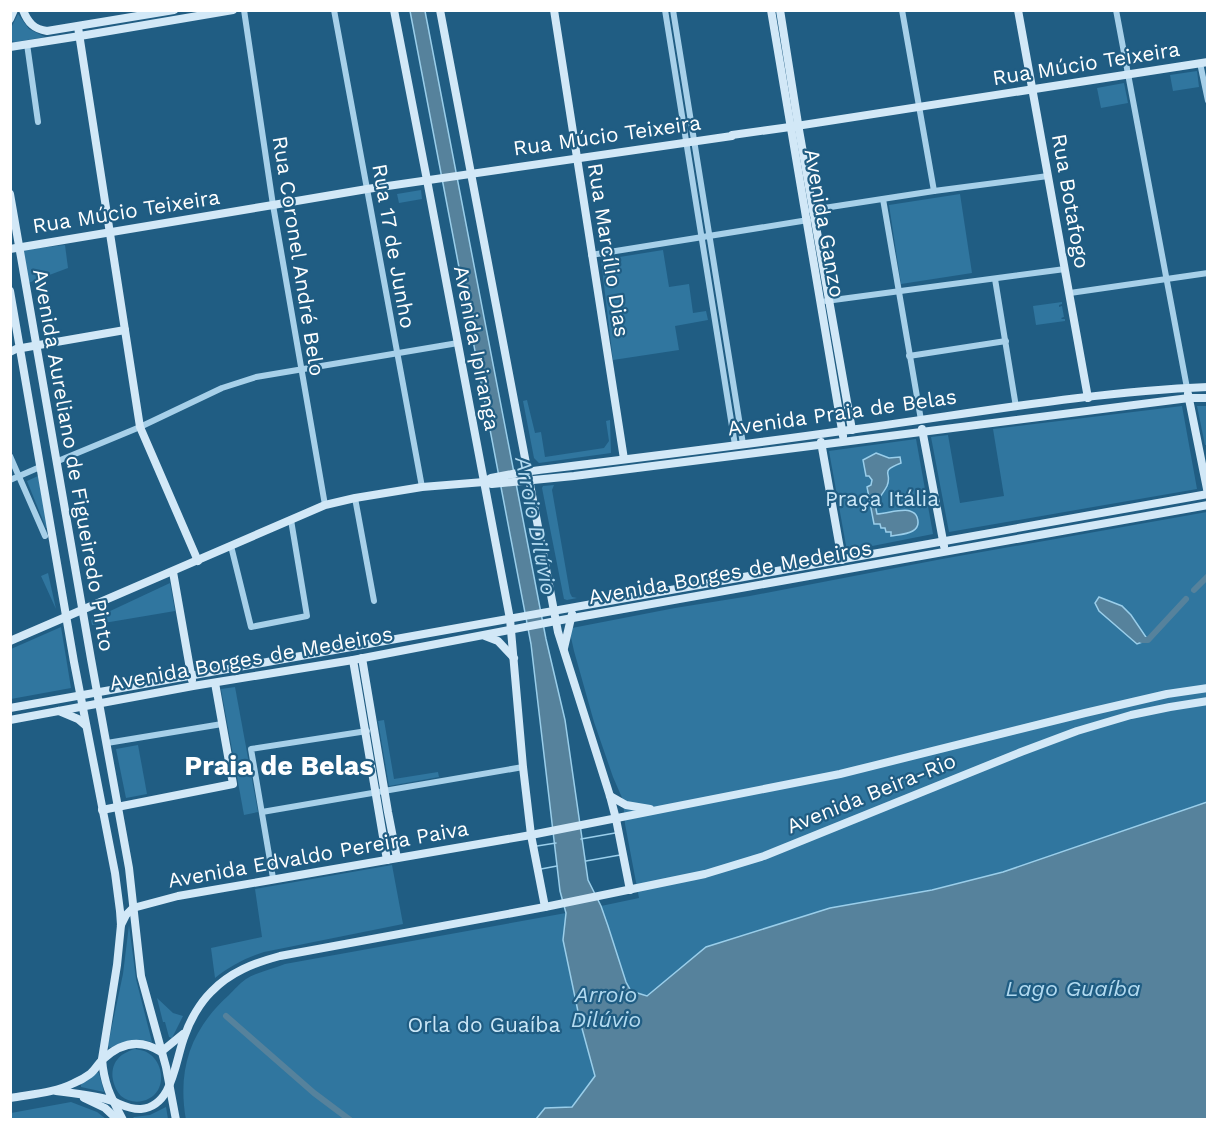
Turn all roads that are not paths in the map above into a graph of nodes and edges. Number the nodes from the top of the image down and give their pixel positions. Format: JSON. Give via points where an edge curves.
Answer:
{"nodes":[{"id":1,"x":14,"y":10,"type":"edge"},
{"id":2,"x":23,"y":10,"type":"edge"},
{"id":3,"x":174,"y":10,"type":"edge"},
{"id":4,"x":233,"y":10,"type":"edge"},
{"id":5,"x":244,"y":10,"type":"edge"},
{"id":6,"x":334,"y":10,"type":"edge"},
{"id":7,"x":394,"y":10,"type":"edge"},
{"id":8,"x":440,"y":10,"type":"edge"},
{"id":9,"x":554,"y":10,"type":"edge"},
{"id":10,"x":665,"y":10,"type":"edge"},
{"id":11,"x":771,"y":10,"type":"edge"},
{"id":12,"x":780,"y":10,"type":"edge"},
{"id":13,"x":902,"y":10,"type":"edge"},
{"id":14,"x":1018,"y":10,"type":"edge"},
{"id":15,"x":1116,"y":10,"type":"edge"},
{"id":16,"x":674,"y":14,"type":"edge"},
{"id":17,"x":10,"y":19,"type":"edge"},
{"id":18,"x":666,"y":19,"type":"junction"},
{"id":19,"x":778,"y":26,"type":"junction"},
{"id":20,"x":78,"y":27,"type":"junction"},
{"id":21,"x":80,"y":36,"type":"junction"},
{"id":22,"x":27,"y":44,"type":"junction"},
{"id":23,"x":10,"y":47,"type":"edge"},
{"id":24,"x":1204,"y":62,"type":"edge"},
{"id":25,"x":1128,"y":75,"type":"junction"},
{"id":26,"x":1033,"y":89,"type":"junction"},
{"id":27,"x":1208,"y":101,"type":"edge"},
{"id":28,"x":919,"y":107,"type":"junction"},
{"id":29,"x":38,"y":122,"type":"dead end"},
{"id":30,"x":794,"y":126,"type":"junction"},
{"id":31,"x":690,"y":141,"type":"junction"},
{"id":32,"x":576,"y":158,"type":"junction"},
{"id":33,"x":468,"y":173,"type":"junction"},
{"id":34,"x":1048,"y":176,"type":"junction"},
{"id":35,"x":431,"y":179,"type":"junction"},
{"id":36,"x":367,"y":189,"type":"junction"},
{"id":37,"x":934,"y":191,"type":"junction"},
{"id":38,"x":10,"y":194,"type":"edge"},
{"id":39,"x":883,"y":199,"type":"junction"},
{"id":40,"x":273,"y":206,"type":"junction"},
{"id":41,"x":810,"y":215,"type":"junction"},
{"id":42,"x":111,"y":231,"type":"junction"},
{"id":43,"x":710,"y":236,"type":"junction"},
{"id":44,"x":702,"y":237,"type":"junction"},
{"id":45,"x":15,"y":248,"type":"edge"},
{"id":46,"x":591,"y":255,"type":"junction"},
{"id":47,"x":1065,"y":269,"type":"junction"},
{"id":48,"x":1208,"y":273,"type":"edge"},
{"id":49,"x":995,"y":279,"type":"junction"},
{"id":50,"x":1167,"y":279,"type":"junction"},
{"id":51,"x":10,"y":291,"type":"edge"},
{"id":52,"x":898,"y":292,"type":"junction"},
{"id":53,"x":1070,"y":293,"type":"junction"},
{"id":54,"x":825,"y":301,"type":"junction"},
{"id":55,"x":720,"y":304,"type":"junction"},
{"id":56,"x":712,"y":305,"type":"junction"},
{"id":57,"x":125,"y":330,"type":"junction"},
{"id":58,"x":1006,"y":340,"type":"junction"},
{"id":59,"x":458,"y":343,"type":"junction"},
{"id":60,"x":37,"y":345,"type":"junction"},
{"id":61,"x":20,"y":348,"type":"junction"},
{"id":62,"x":10,"y":352,"type":"edge"},
{"id":63,"x":397,"y":354,"type":"junction"},
{"id":64,"x":909,"y":356,"type":"junction"},
{"id":65,"x":840,"y":362,"type":"junction"},
{"id":66,"x":830,"y":363,"type":"junction"},
{"id":67,"x":301,"y":370,"type":"junction"},
{"id":68,"x":733,"y":380,"type":"junction"},
{"id":69,"x":725,"y":381,"type":"junction"},
{"id":70,"x":1208,"y":387,"type":"edge"},
{"id":71,"x":1187,"y":388,"type":"junction"},
{"id":72,"x":1088,"y":398,"type":"junction"},
{"id":73,"x":1189,"y":398,"type":"junction"},
{"id":74,"x":1208,"y":398,"type":"edge"},
{"id":75,"x":1016,"y":407,"type":"junction"},
{"id":76,"x":921,"y":420,"type":"junction"},
{"id":77,"x":140,"y":427,"type":"junction"},
{"id":78,"x":852,"y":430,"type":"junction"},
{"id":79,"x":842,"y":431,"type":"junction"},
{"id":80,"x":922,"y":431,"type":"junction"},
{"id":81,"x":819,"y":434,"type":"junction"},
{"id":82,"x":844,"y":442,"type":"junction"},
{"id":83,"x":739,"y":444,"type":"junction"},
{"id":84,"x":821,"y":445,"type":"junction"},
{"id":85,"x":10,"y":456,"type":"edge"},
{"id":86,"x":525,"y":456,"type":"junction"},
{"id":87,"x":624,"y":459,"type":"junction"},
{"id":88,"x":58,"y":461,"type":"junction"},
{"id":89,"x":40,"y":467,"type":"junction"},
{"id":90,"x":546,"y":469,"type":"junction"},
{"id":91,"x":525,"y":476,"type":"junction"},
{"id":92,"x":19,"y":477,"type":"junction"},
{"id":93,"x":10,"y":480,"type":"edge"},
{"id":94,"x":489,"y":482,"type":"junction"},
{"id":95,"x":422,"y":487,"type":"junction"},
{"id":96,"x":1208,"y":494,"type":"edge"},
{"id":97,"x":355,"y":498,"type":"junction"},
{"id":98,"x":325,"y":505,"type":"junction"},
{"id":99,"x":1208,"y":505,"type":"edge"},
{"id":100,"x":291,"y":520,"type":"junction"},
{"id":101,"x":45,"y":536,"type":"dead end"},
{"id":102,"x":943,"y":541,"type":"junction"},
{"id":103,"x":231,"y":546,"type":"junction"},
{"id":104,"x":945,"y":552,"type":"junction"},
{"id":105,"x":842,"y":560,"type":"junction"},
{"id":106,"x":198,"y":561,"type":"junction"},
{"id":107,"x":173,"y":572,"type":"junction"},
{"id":108,"x":374,"y":601,"type":"dead end"},
{"id":109,"x":65,"y":606,"type":"junction"},
{"id":110,"x":576,"y":607,"type":"junction"},
{"id":111,"x":83,"y":610,"type":"junction"},
{"id":112,"x":550,"y":612,"type":"junction"},
{"id":113,"x":66,"y":617,"type":"junction"},
{"id":114,"x":514,"y":619,"type":"junction"},
{"id":115,"x":570,"y":619,"type":"junction"},
{"id":116,"x":552,"y":622,"type":"junction"},
{"id":117,"x":51,"y":624,"type":"junction"},
{"id":118,"x":516,"y":629,"type":"junction"},
{"id":119,"x":482,"y":635,"type":"junction"},
{"id":120,"x":10,"y":641,"type":"edge"},
{"id":121,"x":368,"y":645,"type":"junction"},
{"id":122,"x":564,"y":649,"type":"junction"},
{"id":123,"x":514,"y":658,"type":"junction"},
{"id":124,"x":357,"y":659,"type":"junction"},
{"id":125,"x":191,"y":676,"type":"junction"},
{"id":126,"x":215,"y":683,"type":"junction"},
{"id":127,"x":193,"y":686,"type":"junction"},
{"id":128,"x":1208,"y":688,"type":"edge"},
{"id":129,"x":97,"y":693,"type":"junction"},
{"id":130,"x":80,"y":696,"type":"junction"},
{"id":131,"x":1208,"y":701,"type":"edge"},
{"id":132,"x":99,"y":703,"type":"junction"},
{"id":133,"x":82,"y":706,"type":"junction"},
{"id":134,"x":10,"y":708,"type":"edge"},
{"id":135,"x":59,"y":711,"type":"junction"},
{"id":136,"x":10,"y":720,"type":"edge"},
{"id":137,"x":222,"y":724,"type":"junction"},
{"id":138,"x":85,"y":725,"type":"junction"},
{"id":139,"x":370,"y":730,"type":"junction"},
{"id":140,"x":107,"y":744,"type":"junction"},
{"id":141,"x":523,"y":767,"type":"junction"},
{"id":142,"x":380,"y":792,"type":"junction"},
{"id":143,"x":610,"y":796,"type":"junction"},
{"id":144,"x":119,"y":807,"type":"junction"},
{"id":145,"x":102,"y":810,"type":"junction"},
{"id":146,"x":656,"y":811,"type":"junction"},
{"id":147,"x":262,"y":812,"type":"junction"},
{"id":148,"x":388,"y":812,"type":"junction"},
{"id":149,"x":378,"y":813,"type":"junction"},
{"id":150,"x":529,"y":816,"type":"junction"},
{"id":151,"x":616,"y":819,"type":"junction"},
{"id":152,"x":531,"y":835,"type":"junction"},
{"id":153,"x":516,"y":837,"type":"junction"},
{"id":154,"x":397,"y":858,"type":"junction"},
{"id":155,"x":387,"y":860,"type":"junction"},
{"id":156,"x":273,"y":878,"type":"junction"},
{"id":157,"x":630,"y":890,"type":"junction"},
{"id":158,"x":545,"y":907,"type":"junction"},
{"id":159,"x":134,"y":908,"type":"junction"},
{"id":160,"x":122,"y":925,"type":"junction"},
{"id":161,"x":186,"y":1031,"type":"junction"},
{"id":162,"x":161,"y":1052,"type":"junction"},
{"id":163,"x":102,"y":1059,"type":"junction"},
{"id":164,"x":170,"y":1086,"type":"junction"},
{"id":165,"x":56,"y":1091,"type":"junction"},
{"id":166,"x":75,"y":1094,"type":"junction"},
{"id":167,"x":10,"y":1098,"type":"edge"},
{"id":168,"x":113,"y":1101,"type":"junction"},
{"id":169,"x":118,"y":1119,"type":"edge"},
{"id":170,"x":123,"y":1119,"type":"edge"},
{"id":171,"x":176,"y":1119,"type":"edge"}],
"edges":[{"from":1,"to":17,"type":"main road"},
{"from":2,"to":20,"type":"main road","via":[[38,30]]},
{"from":3,"to":20,"type":"main road"},
{"from":4,"to":21,"type":"main road"},
{"from":5,"to":40,"type":"street","name":"Rua Coronel André Belo"},
{"from":6,"to":36,"type":"street","name":"Rua 17 de Junho"},
{"from":7,"to":35,"type":"main road","name":"Avenida Ipiranga"},
{"from":8,"to":33,"type":"main road","name":"Avenida Ipiranga"},
{"from":9,"to":32,"type":"main road","name":"Rua Marcílio Dias"},
{"from":10,"to":18,"type":"street"},
{"from":11,"to":19,"type":"main road","name":"Avenida Ganzo"},
{"from":12,"to":19,"type":"main road","name":"Avenida Ganzo"},
{"from":13,"to":28,"type":"street"},
{"from":14,"to":26,"type":"main road","name":"Rua Botafogo"},
{"from":15,"to":25,"type":"street"},
{"from":16,"to":18,"type":"street"},
{"from":16,"to":31,"type":"street"},
{"from":18,"to":31,"type":"street"},
{"from":19,"to":30,"type":"main road","name":"Avenida Ganzo"},
{"from":20,"to":21,"type":"main road"},
{"from":21,"to":22,"type":"main road"},
{"from":21,"to":42,"type":"main road"},
{"from":22,"to":23,"type":"main road"},
{"from":22,"to":29,"type":"street"},
{"from":24,"to":25,"type":"main road","name":"Rua Múcio Teixeira"},
{"from":24,"to":27,"type":"street"},
{"from":25,"to":26,"type":"main road","name":"Rua Múcio Teixeira"},
{"from":25,"to":50,"type":"street"},
{"from":26,"to":28,"type":"main road","name":"Rua Múcio Teixeira"},
{"from":26,"to":34,"type":"main road","name":"Rua Botafogo"},
{"from":28,"to":30,"type":"main road","name":"Rua Múcio Teixeira"},
{"from":28,"to":37,"type":"street"},
{"from":30,"to":31,"type":"main road","name":"Rua Múcio Teixeira"},
{"from":30,"to":41,"type":"main road","name":"Avenida Ganzo"},
{"from":31,"to":32,"type":"main road","name":"Rua Múcio Teixeira"},
{"from":31,"to":43,"type":"street"},
{"from":31,"to":44,"type":"street"},
{"from":32,"to":33,"type":"main road","name":"Rua Múcio Teixeira"},
{"from":32,"to":46,"type":"main road","name":"Rua Marcílio Dias"},
{"from":33,"to":35,"type":"main road","name":"Rua Múcio Teixeira"},
{"from":33,"to":86,"type":"main road","name":"Avenida Ipiranga"},
{"from":34,"to":37,"type":"street"},
{"from":34,"to":47,"type":"main road","name":"Rua Botafogo"},
{"from":35,"to":36,"type":"main road","name":"Rua Múcio Teixeira"},
{"from":35,"to":59,"type":"main road","name":"Avenida Ipiranga"},
{"from":36,"to":40,"type":"main road","name":"Rua Múcio Teixeira"},
{"from":36,"to":63,"type":"street","name":"Rua 17 de Junho"},
{"from":37,"to":39,"type":"street"},
{"from":38,"to":45,"type":"main road","name":"Avenida Aureliano de Figueiredo Pinto"},
{"from":39,"to":41,"type":"street"},
{"from":39,"to":52,"type":"street"},
{"from":40,"to":42,"type":"main road","name":"Rua Múcio Teixeira"},
{"from":40,"to":67,"type":"street","name":"Rua Coronel André Belo"},
{"from":41,"to":43,"type":"street"},
{"from":41,"to":54,"type":"main road","name":"Avenida Ganzo"},
{"from":42,"to":45,"type":"main road","name":"Rua Múcio Teixeira"},
{"from":42,"to":57,"type":"main road"},
{"from":43,"to":44,"type":"street"},
{"from":43,"to":55,"type":"street"},
{"from":44,"to":46,"type":"street"},
{"from":44,"to":56,"type":"street"},
{"from":45,"to":60,"type":"main road","name":"Avenida Aureliano de Figueiredo Pinto"},
{"from":46,"to":87,"type":"main road","name":"Rua Marcílio Dias"},
{"from":47,"to":49,"type":"street"},
{"from":47,"to":53,"type":"main road","name":"Rua Botafogo"},
{"from":48,"to":50,"type":"street"},
{"from":49,"to":52,"type":"street"},
{"from":49,"to":58,"type":"street"},
{"from":50,"to":53,"type":"street"},
{"from":50,"to":71,"type":"street"},
{"from":51,"to":61,"type":"main road","name":"Avenida Aureliano de Figueiredo Pinto"},
{"from":52,"to":54,"type":"street"},
{"from":52,"to":64,"type":"street"},
{"from":53,"to":72,"type":"main road","name":"Rua Botafogo"},
{"from":54,"to":65,"type":"main road","name":"Avenida Ganzo"},
{"from":54,"to":66,"type":"main road","name":"Avenida Ganzo"},
{"from":55,"to":56,"type":"street"},
{"from":55,"to":68,"type":"street"},
{"from":56,"to":69,"type":"street"},
{"from":57,"to":60,"type":"main road"},
{"from":57,"to":77,"type":"main road"},
{"from":58,"to":64,"type":"street"},
{"from":58,"to":75,"type":"street"},
{"from":59,"to":63,"type":"street"},
{"from":59,"to":94,"type":"main road","name":"Avenida Ipiranga"},
{"from":60,"to":61,"type":"main road"},
{"from":60,"to":88,"type":"main road","name":"Avenida Aureliano de Figueiredo Pinto"},
{"from":61,"to":62,"type":"main road"},
{"from":61,"to":89,"type":"main road","name":"Avenida Aureliano de Figueiredo Pinto"},
{"from":63,"to":67,"type":"street"},
{"from":63,"to":95,"type":"street","name":"Rua 17 de Junho"},
{"from":64,"to":76,"type":"street"},
{"from":65,"to":66,"type":"main road"},
{"from":65,"to":78,"type":"main road","name":"Avenida Ganzo"},
{"from":66,"to":79,"type":"main road","name":"Avenida Ganzo"},
{"from":67,"to":77,"type":"street","via":[[256,377],[222,388]]},
{"from":67,"to":98,"type":"street","name":"Rua Coronel André Belo"},
{"from":68,"to":69,"type":"street"},
{"from":68,"to":83,"type":"street"},
{"from":69,"to":83,"type":"street"},
{"from":70,"to":71,"type":"main road","name":"Avenida Praia de Belas"},
{"from":71,"to":72,"type":"main road","name":"Avenida Praia de Belas"},
{"from":71,"to":73,"type":"main road"},
{"from":72,"to":75,"type":"main road","name":"Avenida Praia de Belas"},
{"from":73,"to":74,"type":"main road","name":"Avenida Praia de Belas"},
{"from":73,"to":80,"type":"main road","name":"Avenida Praia de Belas"},
{"from":73,"to":96,"type":"main road"},
{"from":75,"to":76,"type":"main road","name":"Avenida Praia de Belas"},
{"from":76,"to":78,"type":"main road","name":"Avenida Praia de Belas"},
{"from":76,"to":80,"type":"main road"},
{"from":77,"to":88,"type":"street"},
{"from":77,"to":106,"type":"main road"},
{"from":78,"to":79,"type":"main road","name":"Avenida Praia de Belas"},
{"from":79,"to":81,"type":"main road","name":"Avenida Praia de Belas"},
{"from":79,"to":82,"type":"main road","name":"Avenida Ganzo"},
{"from":80,"to":82,"type":"main road","name":"Avenida Praia de Belas"},
{"from":80,"to":102,"type":"main road"},
{"from":81,"to":83,"type":"main road","name":"Avenida Praia de Belas"},
{"from":81,"to":84,"type":"main road"},
{"from":82,"to":84,"type":"main road","name":"Avenida Praia de Belas"},
{"from":83,"to":87,"type":"main road","name":"Avenida Praia de Belas"},
{"from":84,"to":91,"type":"main road","name":"Avenida Praia de Belas","via":[[585,475]]},
{"from":84,"to":105,"type":"main road"},
{"from":85,"to":92,"type":"street"},
{"from":86,"to":90,"type":"main road"},
{"from":86,"to":91,"type":"main road","name":"Avenida Ipiranga"},
{"from":87,"to":90,"type":"main road","name":"Avenida Praia de Belas"},
{"from":88,"to":111,"type":"main road","name":"Avenida Aureliano de Figueiredo Pinto"},
{"from":89,"to":92,"type":"street"},
{"from":89,"to":109,"type":"main road","name":"Avenida Aureliano de Figueiredo Pinto"},
{"from":90,"to":91,"type":"main road","name":"Avenida Praia de Belas"},
{"from":91,"to":94,"type":"main road","name":"Avenida Praia de Belas"},
{"from":91,"to":112,"type":"main road","name":"Avenida Ipiranga"},
{"from":92,"to":93,"type":"street"},
{"from":92,"to":101,"type":"street"},
{"from":94,"to":95,"type":"main road","name":"Avenida Praia de Belas"},
{"from":94,"to":114,"type":"main road","name":"Avenida Ipiranga"},
{"from":95,"to":97,"type":"main road","name":"Avenida Praia de Belas"},
{"from":96,"to":102,"type":"main road","name":"Avenida Borges de Medeiros"},
{"from":97,"to":98,"type":"main road","name":"Avenida Praia de Belas"},
{"from":97,"to":108,"type":"street"},
{"from":98,"to":100,"type":"main road","name":"Avenida Praia de Belas"},
{"from":99,"to":104,"type":"main road","name":"Avenida Borges de Medeiros"},
{"from":100,"to":103,"type":"main road","name":"Avenida Praia de Belas"},
{"from":100,"to":103,"type":"street","via":[[307,616],[251,627]]},
{"from":102,"to":104,"type":"main road"},
{"from":102,"to":105,"type":"main road","name":"Avenida Borges de Medeiros"},
{"from":103,"to":106,"type":"main road","name":"Avenida Praia de Belas"},
{"from":104,"to":115,"type":"main road","name":"Avenida Borges de Medeiros"},
{"from":105,"to":110,"type":"main road","name":"Avenida Borges de Medeiros"},
{"from":106,"to":107,"type":"main road","name":"Avenida Praia de Belas"},
{"from":107,"to":111,"type":"main road","name":"Avenida Praia de Belas"},
{"from":107,"to":125,"type":"main road"},
{"from":109,"to":113,"type":"main road","name":"Avenida Aureliano de Figueiredo Pinto"},
{"from":109,"to":117,"type":"main road"},
{"from":110,"to":112,"type":"main road","name":"Avenida Borges de Medeiros"},
{"from":110,"to":115,"type":"main road"},
{"from":111,"to":113,"type":"main road","name":"Avenida Praia de Belas"},
{"from":111,"to":129,"type":"main road","name":"Avenida Aureliano de Figueiredo Pinto"},
{"from":112,"to":114,"type":"main road","name":"Avenida Borges de Medeiros"},
{"from":112,"to":116,"type":"main road","name":"Avenida Ipiranga"},
{"from":113,"to":117,"type":"main road","name":"Avenida Praia de Belas"},
{"from":113,"to":130,"type":"main road","name":"Avenida Aureliano de Figueiredo Pinto"},
{"from":114,"to":118,"type":"main road","name":"Avenida Ipiranga"},
{"from":114,"to":121,"type":"main road","name":"Avenida Borges de Medeiros"},
{"from":115,"to":116,"type":"main road","name":"Avenida Borges de Medeiros"},
{"from":115,"to":122,"type":"main road"},
{"from":116,"to":118,"type":"main road","name":"Avenida Borges de Medeiros"},
{"from":116,"to":122,"type":"main road","name":"Avenida Ipiranga"},
{"from":117,"to":120,"type":"main road","name":"Avenida Praia de Belas"},
{"from":118,"to":119,"type":"main road","name":"Avenida Borges de Medeiros"},
{"from":118,"to":123,"type":"main road","name":"Avenida Ipiranga"},
{"from":119,"to":123,"type":"main road","via":[[498,641]]},
{"from":119,"to":124,"type":"main road","name":"Avenida Borges de Medeiros"},
{"from":121,"to":124,"type":"main road"},
{"from":121,"to":125,"type":"main road","name":"Avenida Borges de Medeiros"},
{"from":122,"to":143,"type":"main road","name":"Avenida Ipiranga"},
{"from":123,"to":141,"type":"main road","name":"Avenida Ipiranga"},
{"from":124,"to":126,"type":"main road","name":"Avenida Borges de Medeiros"},
{"from":124,"to":139,"type":"main road"},
{"from":125,"to":127,"type":"main road"},
{"from":125,"to":129,"type":"main road","name":"Avenida Borges de Medeiros"},
{"from":126,"to":127,"type":"main road","name":"Avenida Borges de Medeiros"},
{"from":126,"to":137,"type":"main road"},
{"from":127,"to":132,"type":"main road","name":"Avenida Borges de Medeiros"},
{"from":128,"to":146,"type":"main road","name":"Avenida Beira-Rio","via":[[1085,713],[840,774]]},
{"from":129,"to":130,"type":"main road","name":"Avenida Borges de Medeiros"},
{"from":129,"to":132,"type":"main road","name":"Avenida Aureliano de Figueiredo Pinto"},
{"from":130,"to":133,"type":"main road","name":"Avenida Aureliano de Figueiredo Pinto"},
{"from":130,"to":134,"type":"main road","name":"Avenida Borges de Medeiros"},
{"from":131,"to":157,"type":"main road","name":"Avenida Beira-Rio","via":[[1170,706],[1077,731],[764,856]]},
{"from":132,"to":133,"type":"main road","name":"Avenida Borges de Medeiros"},
{"from":132,"to":140,"type":"main road","name":"Avenida Aureliano de Figueiredo Pinto"},
{"from":133,"to":135,"type":"main road","name":"Avenida Borges de Medeiros"},
{"from":133,"to":138,"type":"main road","name":"Avenida Aureliano de Figueiredo Pinto"},
{"from":135,"to":136,"type":"main road","name":"Avenida Borges de Medeiros"},
{"from":135,"to":138,"type":"main road"},
{"from":137,"to":140,"type":"street"},
{"from":137,"to":144,"type":"main road","via":[[233,784]]},
{"from":138,"to":145,"type":"main road","name":"Avenida Aureliano de Figueiredo Pinto"},
{"from":139,"to":142,"type":"main road"},
{"from":139,"to":147,"type":"street","via":[[251,749]]},
{"from":140,"to":144,"type":"main road","name":"Avenida Aureliano de Figueiredo Pinto"},
{"from":141,"to":142,"type":"street"},
{"from":141,"to":150,"type":"main road","name":"Avenida Ipiranga"},
{"from":142,"to":147,"type":"street"},
{"from":142,"to":148,"type":"main road"},
{"from":142,"to":149,"type":"main road"},
{"from":143,"to":146,"type":"main road","via":[[626,805]]},
{"from":143,"to":151,"type":"main road","name":"Avenida Ipiranga"},
{"from":144,"to":145,"type":"main road"},
{"from":144,"to":159,"type":"main road","name":"Avenida Aureliano de Figueiredo Pinto"},
{"from":145,"to":160,"type":"main road","name":"Avenida Aureliano de Figueiredo Pinto"},
{"from":146,"to":151,"type":"main road","name":"Avenida Beira-Rio"},
{"from":147,"to":156,"type":"street"},
{"from":148,"to":149,"type":"main road"},
{"from":148,"to":154,"type":"main road"},
{"from":149,"to":155,"type":"main road"},
{"from":150,"to":152,"type":"main road","name":"Avenida Ipiranga"},
{"from":150,"to":153,"type":"main road"},
{"from":151,"to":152,"type":"main road","name":"Avenida Beira-Rio"},
{"from":151,"to":157,"type":"main road","name":"Avenida Ipiranga"},
{"from":152,"to":153,"type":"main road","name":"Avenida Edvaldo Pereira Paiva"},
{"from":152,"to":158,"type":"main road","name":"Avenida Ipiranga"},
{"from":153,"to":154,"type":"main road","name":"Avenida Edvaldo Pereira Paiva"},
{"from":154,"to":155,"type":"main road","name":"Avenida Edvaldo Pereira Paiva"},
{"from":155,"to":156,"type":"main road","name":"Avenida Edvaldo Pereira Paiva"},
{"from":156,"to":159,"type":"main road","name":"Avenida Edvaldo Pereira Paiva"},
{"from":157,"to":158,"type":"main road","name":"Avenida Beira-Rio"},
{"from":158,"to":161,"type":"main road","via":[[259,962],[239,970],[211,992]]},
{"from":159,"to":160,"type":"main road"},
{"from":159,"to":162,"type":"main road","name":"Avenida Aureliano de Figueiredo Pinto","via":[[141,976]]},
{"from":160,"to":163,"type":"main road","name":"Avenida Aureliano de Figueiredo Pinto"},
{"from":161,"to":162,"type":"main road"},
{"from":161,"to":164,"type":"main road"},
{"from":162,"to":163,"type":"main road","via":[[143,1044],[124,1045]]},
{"from":162,"to":164,"type":"main road","name":"Avenida Aureliano de Figueiredo Pinto"},
{"from":163,"to":165,"type":"main road","via":[[90,1074]]},
{"from":163,"to":168,"type":"main road"},
{"from":164,"to":168,"type":"main road","via":[[163,1097],[147,1108],[128,1108]]},
{"from":164,"to":171,"type":"main road"},
{"from":165,"to":166,"type":"main road"},
{"from":165,"to":167,"type":"main road"},
{"from":166,"to":168,"type":"main road"},
{"from":166,"to":169,"type":"main road"},
{"from":168,"to":170,"type":"main road"}]}
